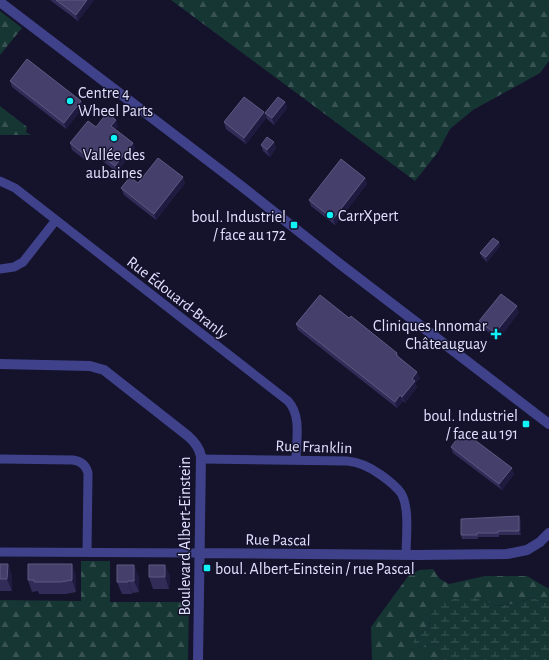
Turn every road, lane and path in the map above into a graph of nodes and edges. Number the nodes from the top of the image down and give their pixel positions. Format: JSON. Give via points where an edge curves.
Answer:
{"nodes":[{"id":1,"x":0,"y":2,"type":"edge"},
{"id":2,"x":0,"y":182,"type":"edge"},
{"id":3,"x":56,"y":220,"type":"junction"},
{"id":4,"x":0,"y":269,"type":"edge"},
{"id":5,"x":0,"y":364,"type":"edge"},
{"id":6,"x":549,"y":424,"type":"edge"},
{"id":7,"x":0,"y":459,"type":"edge"},
{"id":8,"x":201,"y":459,"type":"junction"},
{"id":9,"x":296,"y":460,"type":"junction"},
{"id":10,"x":549,"y":533,"type":"edge"},
{"id":11,"x":0,"y":552,"type":"edge"},
{"id":12,"x":87,"y":552,"type":"junction"},
{"id":13,"x":200,"y":553,"type":"junction"},
{"id":14,"x":406,"y":555,"type":"junction"},
{"id":15,"x":198,"y":660,"type":"edge"}],
"edges":[{"from":1,"to":6,"type":"street"},
{"from":2,"to":3,"type":"street","name":"Rue Édouard-Branly","via":[[15,188]]},
{"from":3,"to":4,"type":"street","via":[[23,262],[14,267]]},
{"from":3,"to":9,"type":"street","name":"Rue Édouard-Branly","via":[[288,401],[294,409],[296,418]]},
{"from":5,"to":8,"type":"street","name":"Boulevard Albert-Einstein","via":[[90,366],[104,370],[188,436],[199,449]]},
{"from":7,"to":12,"type":"street","via":[[73,460],[84,464],[88,473]]},
{"from":8,"to":9,"type":"street","name":"Rue Franklin"},
{"from":8,"to":13,"type":"street","name":"Boulevard Albert-Einstein"},
{"from":9,"to":14,"type":"street","name":"Rue Franklin","via":[[358,462],[376,471],[397,488],[404,499],[406,510]]},
{"from":10,"to":14,"type":"street","name":"Rue Pascal","via":[[527,550],[515,553]]},
{"from":11,"to":12,"type":"street","name":"Rue Pascal"},
{"from":12,"to":13,"type":"street","name":"Rue Pascal"},
{"from":13,"to":14,"type":"street","name":"Rue Pascal"},
{"from":13,"to":15,"type":"street","name":"Boulevard Albert-Einstein"}]}
